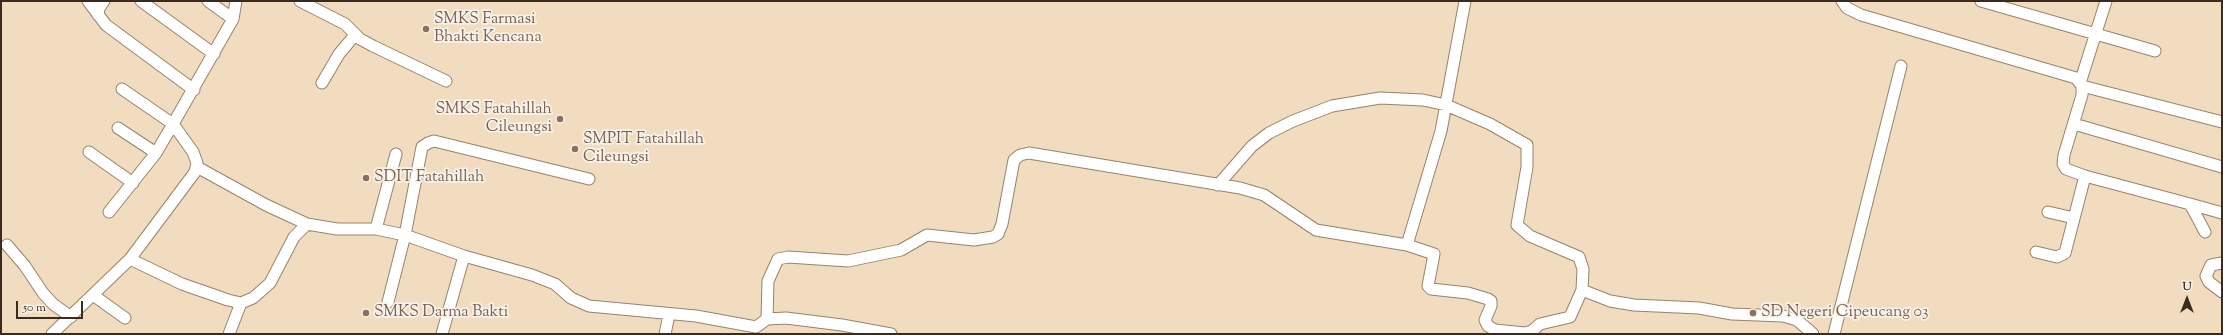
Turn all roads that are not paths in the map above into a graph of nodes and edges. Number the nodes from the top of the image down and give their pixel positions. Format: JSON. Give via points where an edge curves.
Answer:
{"nodes":[{"id":1,"x":88,"y":1,"type":"edge"},
{"id":2,"x":104,"y":1,"type":"edge"},
{"id":3,"x":141,"y":1,"type":"edge"},
{"id":4,"x":208,"y":1,"type":"edge"},
{"id":5,"x":236,"y":1,"type":"edge"},
{"id":6,"x":300,"y":1,"type":"edge"},
{"id":7,"x":1465,"y":1,"type":"edge"},
{"id":8,"x":1842,"y":1,"type":"edge"},
{"id":9,"x":1981,"y":1,"type":"edge"},
{"id":10,"x":2106,"y":1,"type":"edge"},
{"id":11,"x":98,"y":14,"type":"junction"},
{"id":12,"x":233,"y":19,"type":"junction"},
{"id":13,"x":355,"y":34,"type":"junction"},
{"id":14,"x":2096,"y":35,"type":"junction"},
{"id":15,"x":2155,"y":52,"type":"dead end"},
{"id":16,"x":214,"y":54,"type":"junction"},
{"id":17,"x":1901,"y":66,"type":"dead end"},
{"id":18,"x":446,"y":81,"type":"dead end"},
{"id":19,"x":322,"y":83,"type":"dead end"},
{"id":20,"x":2081,"y":85,"type":"junction"},
{"id":21,"x":122,"y":90,"type":"dead end"},
{"id":22,"x":194,"y":90,"type":"junction"},
{"id":23,"x":1446,"y":105,"type":"junction"},
{"id":24,"x":2222,"y":122,"type":"edge"},
{"id":25,"x":173,"y":124,"type":"junction"},
{"id":26,"x":2074,"y":124,"type":"junction"},
{"id":27,"x":118,"y":128,"type":"dead end"},
{"id":28,"x":89,"y":152,"type":"dead end"},
{"id":29,"x":156,"y":153,"type":"junction"},
{"id":30,"x":396,"y":154,"type":"dead end"},
{"id":31,"x":197,"y":166,"type":"junction"},
{"id":32,"x":2222,"y":167,"type":"edge"},
{"id":33,"x":2085,"y":176,"type":"junction"},
{"id":34,"x":589,"y":179,"type":"dead end"},
{"id":35,"x":133,"y":183,"type":"junction"},
{"id":36,"x":1218,"y":185,"type":"junction"},
{"id":37,"x":2190,"y":204,"type":"junction"},
{"id":38,"x":109,"y":212,"type":"dead end"},
{"id":39,"x":2048,"y":212,"type":"dead end"},
{"id":40,"x":2222,"y":213,"type":"edge"},
{"id":41,"x":2074,"y":218,"type":"junction"},
{"id":42,"x":307,"y":224,"type":"junction"},
{"id":43,"x":376,"y":228,"type":"junction"},
{"id":44,"x":2205,"y":232,"type":"dead end"},
{"id":45,"x":405,"y":235,"type":"junction"},
{"id":46,"x":7,"y":245,"type":"dead end"},
{"id":47,"x":1407,"y":245,"type":"junction"},
{"id":48,"x":2036,"y":252,"type":"dead end"},
{"id":49,"x":464,"y":256,"type":"junction"},
{"id":50,"x":130,"y":259,"type":"junction"},
{"id":51,"x":2222,"y":263,"type":"edge"},
{"id":52,"x":1582,"y":290,"type":"junction"},
{"id":53,"x":2222,"y":292,"type":"edge"},
{"id":54,"x":93,"y":294,"type":"junction"},
{"id":55,"x":388,"y":302,"type":"dead end"},
{"id":56,"x":241,"y":303,"type":"junction"},
{"id":57,"x":669,"y":315,"type":"junction"},
{"id":58,"x":71,"y":317,"type":"junction"},
{"id":59,"x":125,"y":318,"type":"dead end"},
{"id":60,"x":767,"y":319,"type":"junction"},
{"id":61,"x":841,"y":329,"type":"edge"},
{"id":62,"x":52,"y":334,"type":"edge"},
{"id":63,"x":229,"y":334,"type":"edge"},
{"id":64,"x":442,"y":334,"type":"edge"},
{"id":65,"x":665,"y":334,"type":"edge"},
{"id":66,"x":891,"y":334,"type":"edge"},
{"id":67,"x":1813,"y":334,"type":"edge"},
{"id":68,"x":1834,"y":334,"type":"edge"}],
"edges":[{"from":1,"to":11,"type":"street"},
{"from":2,"to":11,"type":"street"},
{"from":3,"to":16,"type":"street"},
{"from":4,"to":12,"type":"street"},
{"from":5,"to":12,"type":"street"},
{"from":6,"to":13,"type":"street","via":[[344,24]]},
{"from":7,"to":23,"type":"street"},
{"from":8,"to":20,"type":"street","via":[[1847,8],[1861,15],[2070,75]]},
{"from":9,"to":14,"type":"street"},
{"from":10,"to":14,"type":"street"},
{"from":11,"to":22,"type":"street","via":[[106,24]]},
{"from":12,"to":16,"type":"street"},
{"from":13,"to":18,"type":"street","via":[[373,46]]},
{"from":13,"to":19,"type":"street","via":[[339,54]]},
{"from":14,"to":15,"type":"street"},
{"from":14,"to":20,"type":"street"},
{"from":16,"to":22,"type":"street"},
{"from":17,"to":68,"type":"street"},
{"from":20,"to":24,"type":"street"},
{"from":20,"to":26,"type":"street","via":[[2081,102]]},
{"from":21,"to":25,"type":"street"},
{"from":22,"to":25,"type":"street"},
{"from":23,"to":36,"type":"street","via":[[1423,100],[1380,98],[1332,106],[1269,133],[1252,146]]},
{"from":23,"to":47,"type":"street","via":[[1441,131]]},
{"from":23,"to":52,"type":"street","via":[[1490,124],[1527,145],[1527,167],[1517,225],[1530,236],[1579,257],[1583,269]]},
{"from":25,"to":29,"type":"street"},
{"from":25,"to":31,"type":"street","via":[[193,152]]},
{"from":26,"to":32,"type":"street"},
{"from":26,"to":33,"type":"street","via":[[2063,164],[2066,169]]},
{"from":27,"to":29,"type":"street"},
{"from":28,"to":35,"type":"street"},
{"from":29,"to":35,"type":"street"},
{"from":30,"to":43,"type":"street"},
{"from":31,"to":42,"type":"street","via":[[266,205]]},
{"from":31,"to":50,"type":"street","via":[[193,176]]},
{"from":33,"to":37,"type":"street"},
{"from":33,"to":41,"type":"street"},
{"from":34,"to":45,"type":"street","via":[[428,142],[422,147]]},
{"from":35,"to":38,"type":"street"},
{"from":36,"to":47,"type":"street","via":[[1264,195],[1316,230]]},
{"from":36,"to":60,"type":"street","via":[[1029,152],[1014,160],[998,234],[974,240],[927,235],[901,250],[848,261],[788,257],[778,259],[768,280]]},
{"from":37,"to":40,"type":"street"},
{"from":37,"to":44,"type":"street"},
{"from":39,"to":41,"type":"street"},
{"from":41,"to":48,"type":"street","via":[[2067,249],[2063,255]]},
{"from":42,"to":43,"type":"street","via":[[337,228]]},
{"from":42,"to":56,"type":"street","via":[[294,238],[270,283],[253,298]]},
{"from":43,"to":45,"type":"street"},
{"from":45,"to":49,"type":"street"},
{"from":45,"to":55,"type":"street"},
{"from":46,"to":58,"type":"street","via":[[43,293]]},
{"from":47,"to":52,"type":"street","via":[[1434,254],[1428,286],[1431,289],[1468,293],[1491,301],[1485,320],[1488,326],[1495,330],[1525,333],[1540,324],[1568,318]]},
{"from":49,"to":57,"type":"street","via":[[555,284],[571,298],[589,306]]},
{"from":49,"to":64,"type":"street"},
{"from":50,"to":54,"type":"street"},
{"from":50,"to":56,"type":"street","via":[[175,281]]},
{"from":51,"to":53,"type":"street","via":[[2211,266],[2206,276],[2209,282]]},
{"from":52,"to":67,"type":"street","via":[[1610,301],[1634,305],[1783,316],[1797,320]]},
{"from":54,"to":58,"type":"street"},
{"from":54,"to":59,"type":"street"},
{"from":56,"to":63,"type":"street"},
{"from":57,"to":60,"type":"street","via":[[696,316],[756,327]]},
{"from":57,"to":65,"type":"street"},
{"from":58,"to":62,"type":"street"},
{"from":60,"to":61,"type":"street","via":[[786,318]]},
{"from":61,"to":66,"type":"street"}]}
